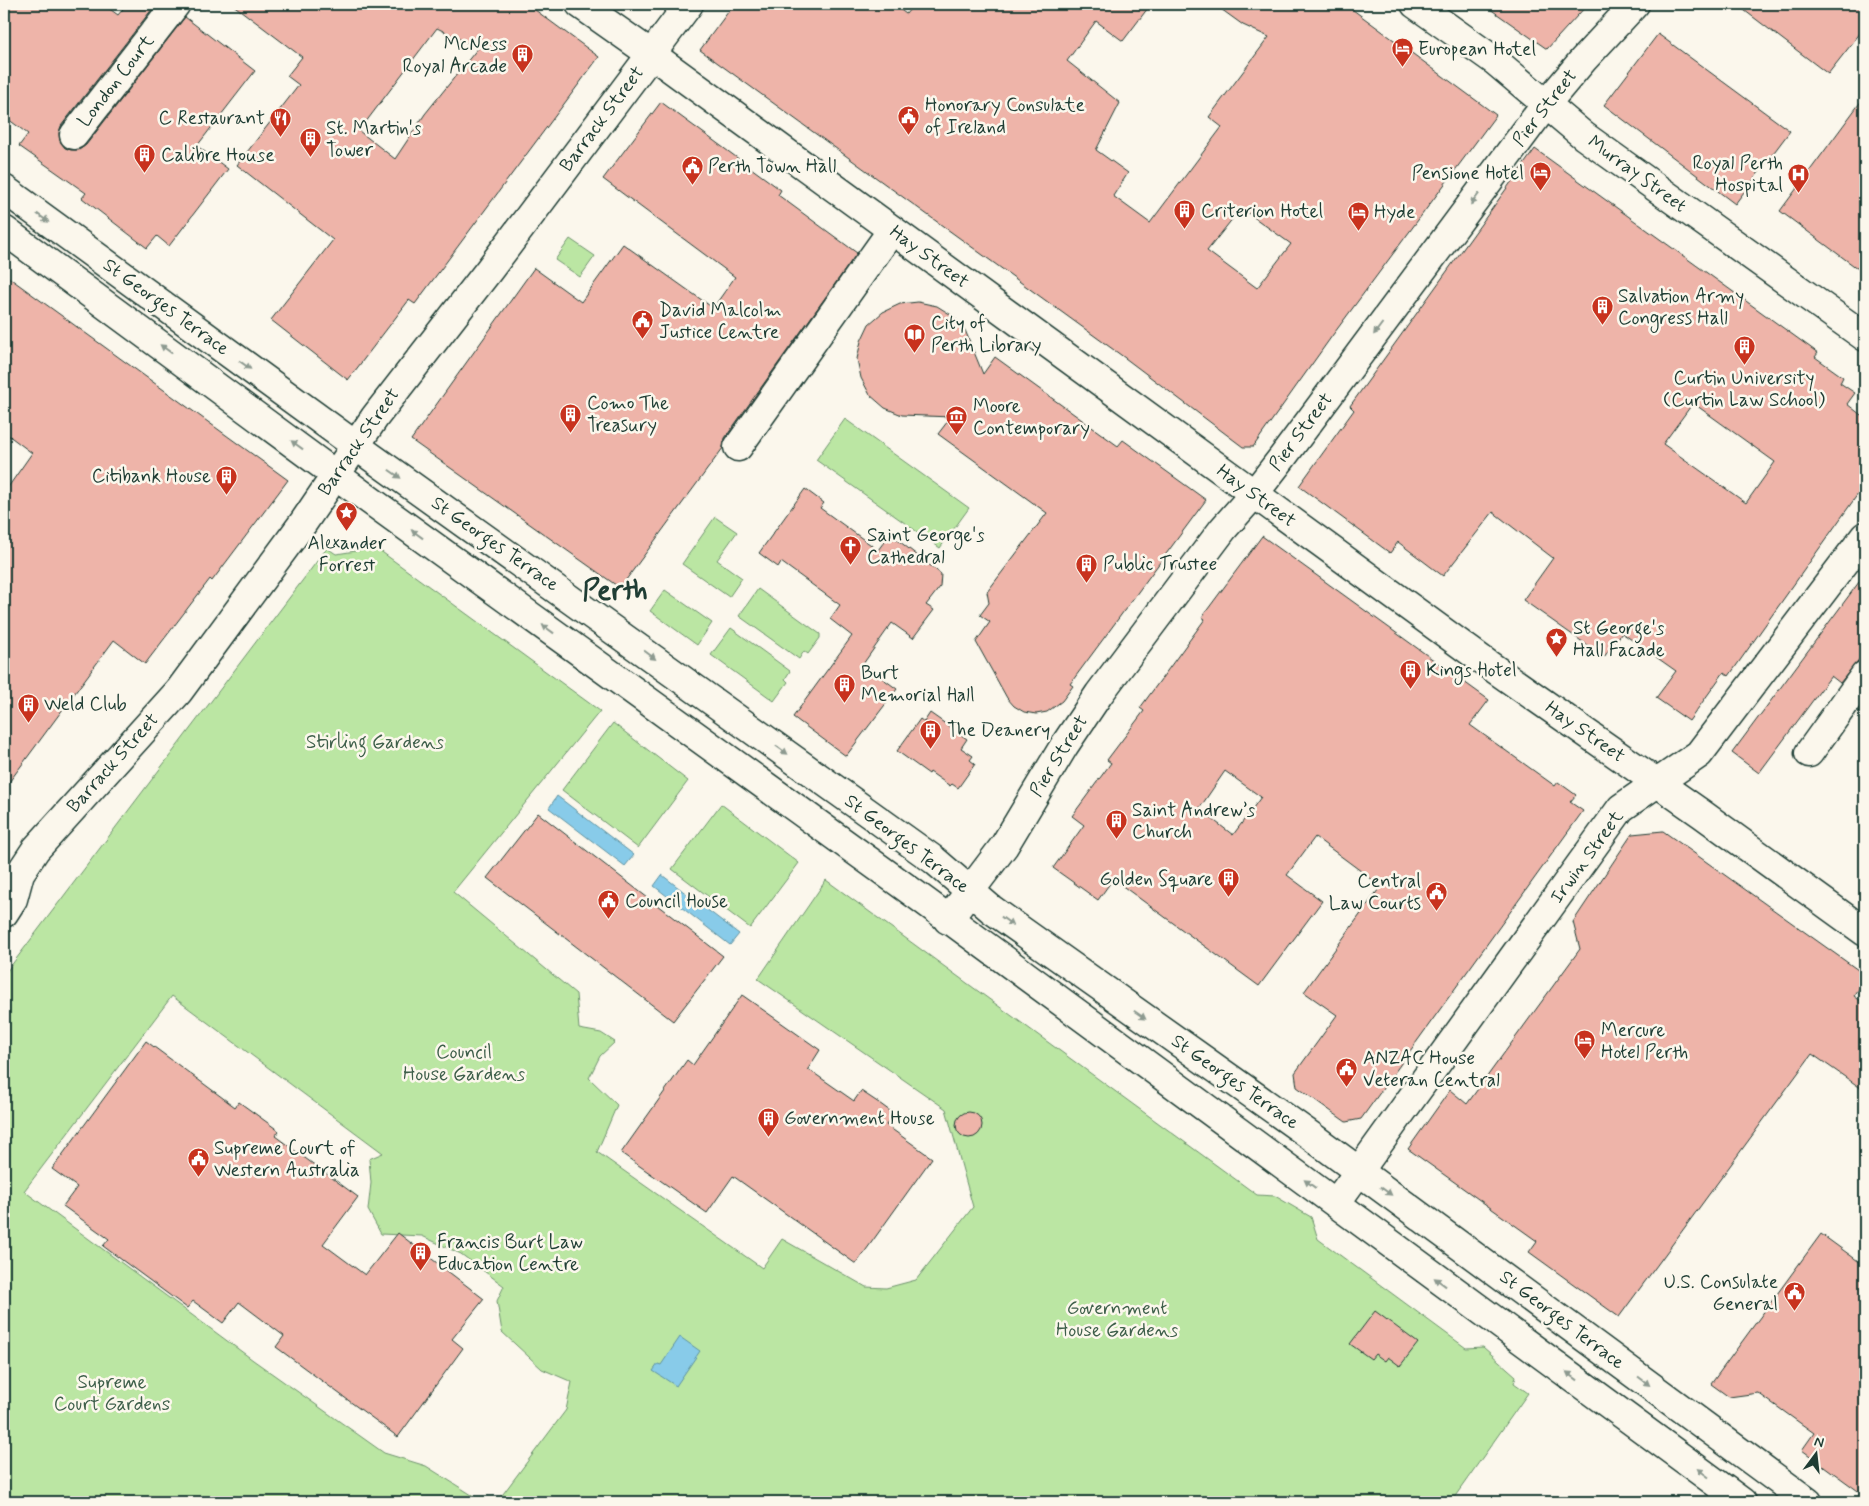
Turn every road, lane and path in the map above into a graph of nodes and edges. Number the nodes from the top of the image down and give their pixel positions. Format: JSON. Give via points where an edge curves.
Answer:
{"nodes":[{"id":1,"x":176,"y":4,"type":"edge"},
{"id":2,"x":580,"y":4,"type":"edge"},
{"id":3,"x":689,"y":4,"type":"edge"},
{"id":4,"x":1415,"y":4,"type":"edge"},
{"id":5,"x":1635,"y":4,"type":"edge"},
{"id":6,"x":651,"y":54,"type":"junction"},
{"id":7,"x":1546,"y":104,"type":"junction"},
{"id":8,"x":74,"y":135,"type":"dead end"},
{"id":9,"x":4,"y":189,"type":"edge"},
{"id":10,"x":4,"y":230,"type":"edge"},
{"id":11,"x":892,"y":230,"type":"junction"},
{"id":12,"x":1865,"y":337,"type":"edge"},
{"id":13,"x":356,"y":445,"type":"junction"},
{"id":14,"x":738,"y":447,"type":"dead end"},
{"id":15,"x":336,"y":475,"type":"junction"},
{"id":16,"x":1254,"y":494,"type":"junction"},
{"id":17,"x":1865,"y":536,"type":"edge"},
{"id":18,"x":1865,"y":675,"type":"edge"},
{"id":19,"x":1809,"y":753,"type":"dead end"},
{"id":20,"x":1656,"y":783,"type":"junction"},
{"id":21,"x":969,"y":890,"type":"junction"},
{"id":22,"x":9,"y":892,"type":"edge"},
{"id":23,"x":948,"y":920,"type":"junction"},
{"id":24,"x":1865,"y":932,"type":"edge"},
{"id":25,"x":1359,"y":1171,"type":"junction"},
{"id":26,"x":1336,"y":1203,"type":"junction"},
{"id":27,"x":1742,"y":1502,"type":"edge"},
{"id":28,"x":1808,"y":1502,"type":"edge"}],
"edges":[{"from":1,"to":8,"type":"main road","name":"London Court"},
{"from":2,"to":6,"type":"main road","name":"Hay Street"},
{"from":3,"to":6,"type":"main road","name":"Barrack Street"},
{"from":4,"to":7,"type":"main road","name":"Murray Street","via":[[1495,61]]},
{"from":5,"to":7,"type":"main road","name":"Pier Street"},
{"from":6,"to":11,"type":"main road","name":"Hay Street"},
{"from":6,"to":13,"type":"main road","name":"Barrack Street"},
{"from":7,"to":12,"type":"main road","name":"Murray Street","via":[[1584,136]]},
{"from":7,"to":16,"type":"main road","name":"Pier Street","one_way":true},
{"from":9,"to":13,"type":"main road","name":"St Georges Terrace","one_way":true},
{"from":15,"to":10,"type":"main road","name":"St Georges Terrace","one_way":true},
{"from":11,"to":14,"type":"main road"},
{"from":11,"to":16,"type":"main road","name":"Hay Street"},
{"from":13,"to":15,"type":"main road","name":"Barrack Street"},
{"from":13,"to":21,"type":"main road","name":"St Georges Terrace","one_way":true,"via":[[934,860]]},
{"from":15,"to":22,"type":"main road","name":"Barrack Street","via":[[178,691],[36,849]]},
{"from":23,"to":15,"type":"main road","name":"St Georges Terrace","one_way":true},
{"from":16,"to":20,"type":"main road","name":"Hay Street"},
{"from":16,"to":21,"type":"main road","name":"Pier Street","via":[[1222,529],[1099,694],[1004,846]]},
{"from":17,"to":20,"type":"main road","name":"Irwin Street","via":[[1699,754]]},
{"from":18,"to":19,"type":"main road","via":[[1839,692]]},
{"from":20,"to":24,"type":"main road","name":"Hay Street"},
{"from":20,"to":25,"type":"main road","name":"Irwin Street","via":[[1621,808]]},
{"from":21,"to":23,"type":"main road","name":"Pier Street"},
{"from":21,"to":25,"type":"main road","name":"St Georges Terrace","one_way":true,"via":[[1075,970]]},
{"from":26,"to":23,"type":"main road","name":"St Georges Terrace","one_way":true},
{"from":25,"to":26,"type":"main road","name":"Irwin Street"},
{"from":25,"to":28,"type":"main road","name":"St Georges Terrace","one_way":true},
{"from":27,"to":26,"type":"main road","name":"St Georges Terrace","one_way":true}]}
